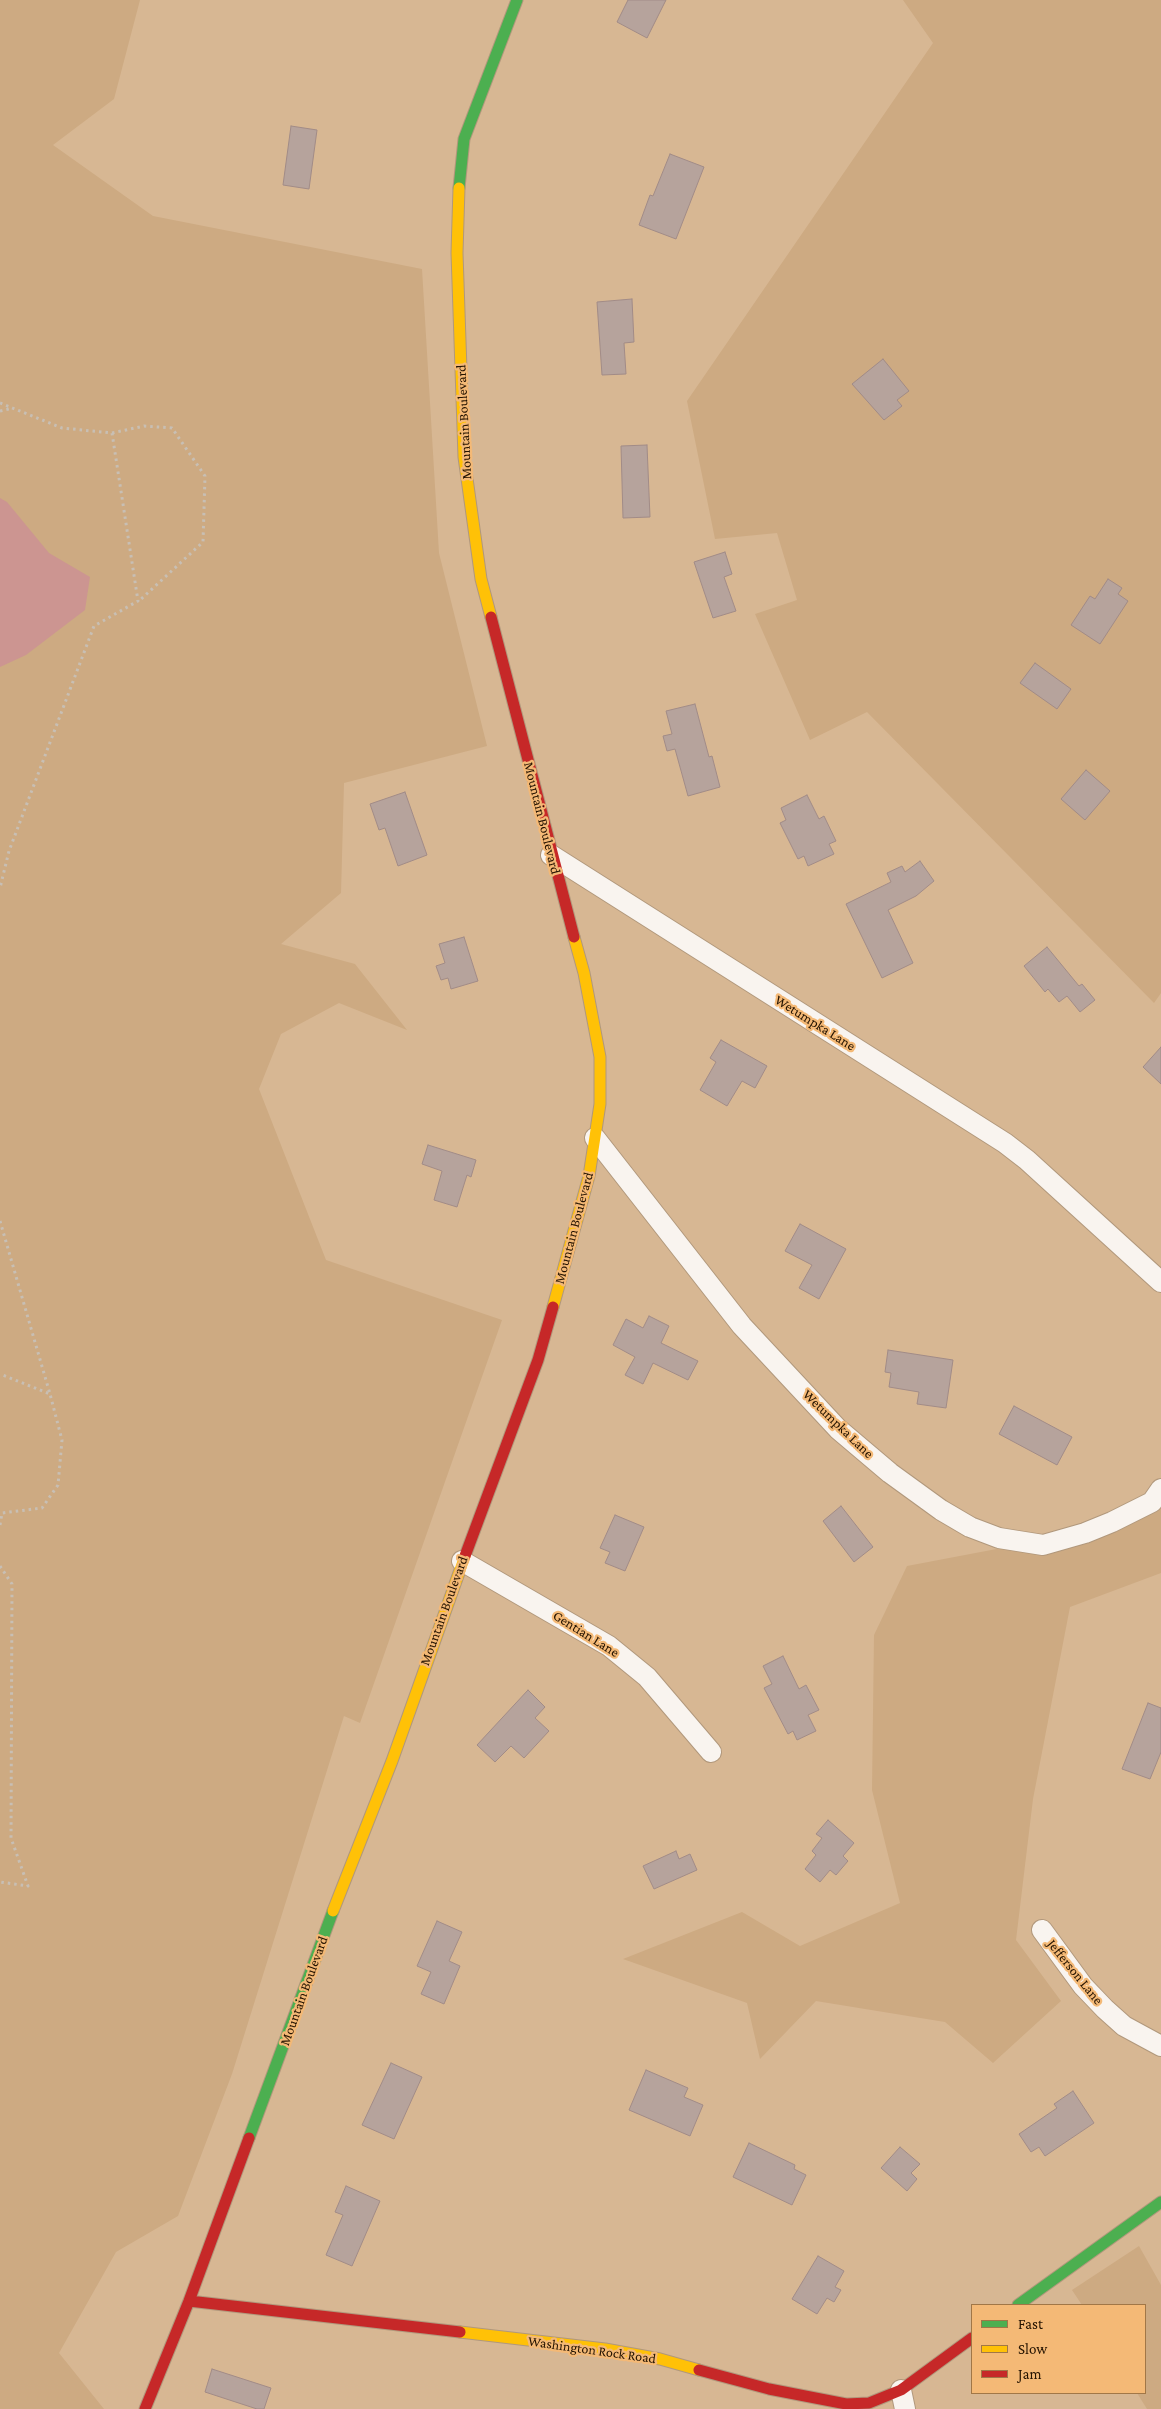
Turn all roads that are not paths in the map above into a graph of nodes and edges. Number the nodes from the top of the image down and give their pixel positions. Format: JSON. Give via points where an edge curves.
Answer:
{"nodes":[{"id":1,"x":517,"y":0,"type":"edge"},
{"id":2,"x":551,"y":855,"type":"junction"},
{"id":3,"x":595,"y":1138,"type":"junction"},
{"id":4,"x":1161,"y":1282,"type":"edge"},
{"id":5,"x":1161,"y":1489,"type":"edge"},
{"id":6,"x":462,"y":1561,"type":"junction"},
{"id":7,"x":711,"y":1752,"type":"dead end"},
{"id":8,"x":1042,"y":1930,"type":"dead end"},
{"id":9,"x":1161,"y":2046,"type":"edge"},
{"id":10,"x":1161,"y":2202,"type":"edge"},
{"id":11,"x":189,"y":2301,"type":"junction"},
{"id":12,"x":1019,"y":2304,"type":"edge"},
{"id":13,"x":971,"y":2339,"type":"edge"},
{"id":14,"x":903,"y":2399,"type":"edge"},
{"id":15,"x":146,"y":2409,"type":"edge"}],
"edges":[{"from":1,"to":2,"type":"street","name":"Mountain Boulevard","via":[[464,139],[459,171],[457,253],[464,457],[481,579]]},
{"from":2,"to":3,"type":"street","name":"Mountain Boulevard","via":[[584,973],[600,1057],[600,1104]]},
{"from":2,"to":4,"type":"street","name":"Wetumpka Lane","via":[[1005,1143]]},
{"from":3,"to":5,"type":"street","name":"Wetumpka Lane","via":[[748,1332],[838,1429],[941,1510],[970,1527],[999,1538],[1043,1544],[1085,1534],[1112,1522],[1152,1502]]},
{"from":3,"to":6,"type":"street","name":"Mountain Boulevard","via":[[589,1176],[538,1360]]},
{"from":6,"to":7,"type":"street","name":"Gentian Lane","via":[[609,1646],[647,1677]]},
{"from":6,"to":11,"type":"street","name":"Mountain Boulevard","via":[[392,1761]]},
{"from":8,"to":9,"type":"street","name":"Jefferson Lane","via":[[1083,1986],[1105,2009],[1124,2026]]},
{"from":10,"to":12,"type":"street"},
{"from":11,"to":14,"type":"street","name":"Washington Rock Road","via":[[605,2350],[660,2359],[769,2389],[846,2404]]},
{"from":11,"to":15,"type":"street","name":"Mountain Boulevard"},
{"from":13,"to":14,"type":"street","name":"Washington Rock Road"}]}
